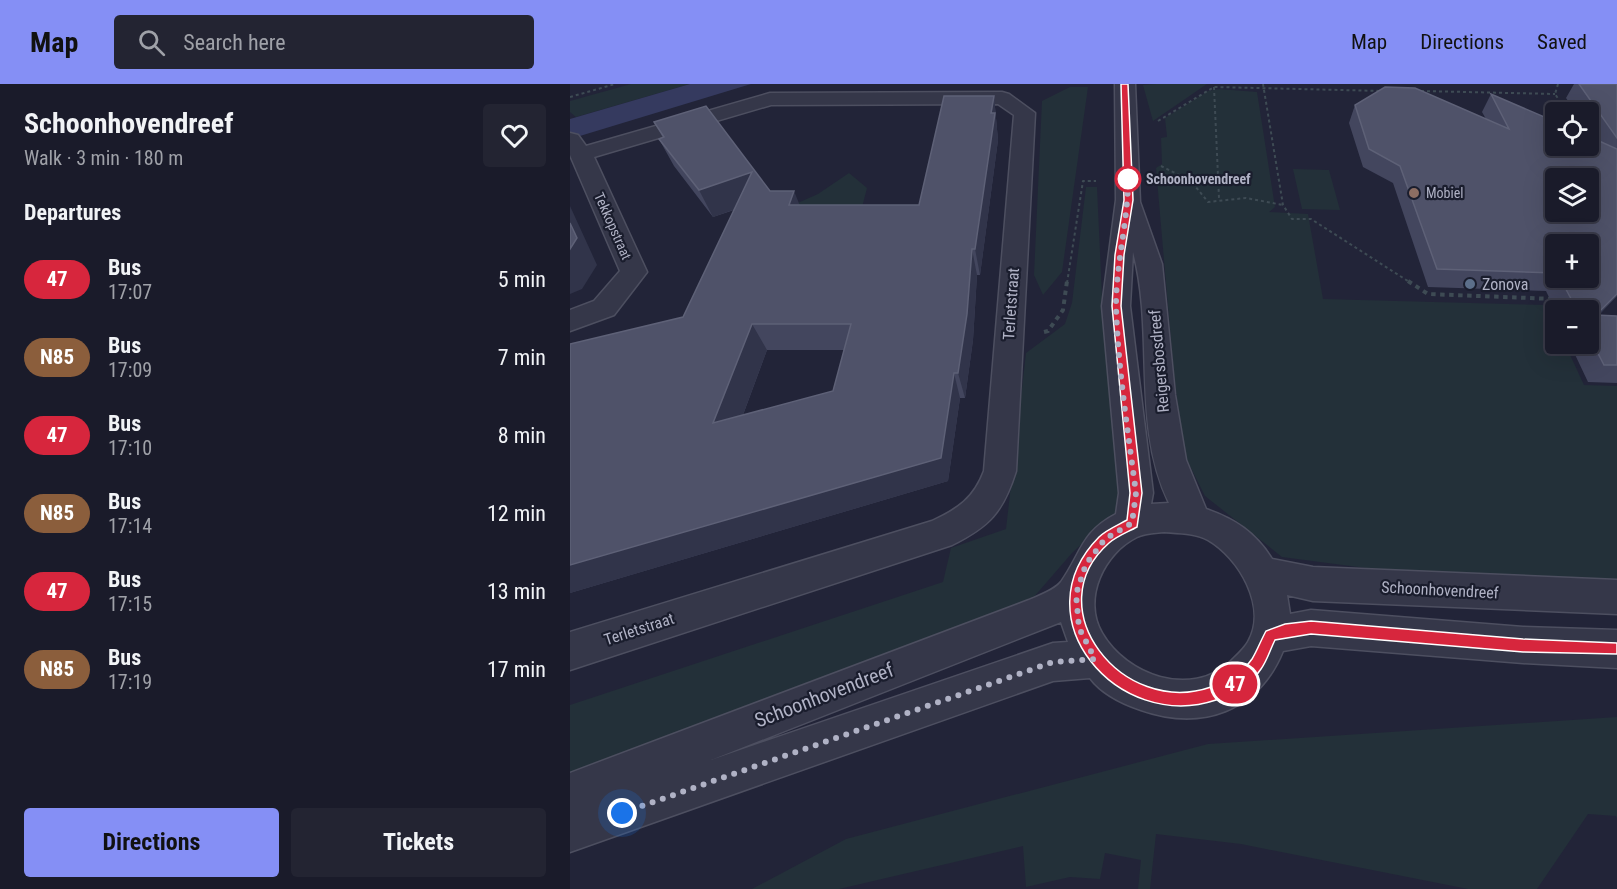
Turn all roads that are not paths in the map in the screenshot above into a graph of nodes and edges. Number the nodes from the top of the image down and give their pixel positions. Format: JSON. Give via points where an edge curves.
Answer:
{"nodes":[{"id":1,"x":1125,"y":84,"type":"edge"},
{"id":2,"x":574,"y":146,"type":"edge"},
{"id":3,"x":1128,"y":200,"type":"junction"},
{"id":4,"x":570,"y":321,"type":"edge"},
{"id":5,"x":1194,"y":520,"type":"junction"},
{"id":6,"x":1132,"y":523,"type":"junction"},
{"id":7,"x":1263,"y":574,"type":"junction"},
{"id":8,"x":1076,"y":594,"type":"junction"},
{"id":9,"x":1617,"y":597,"type":"edge"},
{"id":10,"x":1270,"y":635,"type":"junction"},
{"id":11,"x":1617,"y":649,"type":"edge"},
{"id":12,"x":570,"y":651,"type":"edge"},
{"id":13,"x":1095,"y":659,"type":"junction"},
{"id":14,"x":570,"y":794,"type":"edge"},
{"id":15,"x":570,"y":830,"type":"edge"}],
"edges":[{"from":1,"to":3,"type":"street","name":"Reigersbosdreef"},
{"from":2,"to":4,"type":"street","name":"Tekkopstraat","via":[[634,272],[604,308]]},
{"from":2,"to":12,"type":"street","name":"Terletstraat","via":[[770,99],[1002,98],[1025,112],[1000,471],[993,496],[975,517],[940,534]]},
{"from":3,"to":5,"type":"street","name":"Reigersbosdreef","via":[[1149,263],[1168,454],[1178,493]]},
{"from":3,"to":6,"type":"street","name":"Reigersbosdreef","via":[[1116,306],[1136,493]]},
{"from":5,"to":6,"type":"street","via":[[1164,517]]},
{"from":5,"to":7,"type":"street","via":[[1222,531],[1246,549]]},
{"from":6,"to":8,"type":"street","via":[[1105,539],[1086,564]]},
{"from":7,"to":9,"type":"street","name":"Schoonhovendreef","via":[[1313,584]]},
{"from":7,"to":10,"type":"street","via":[[1272,603]]},
{"from":8,"to":13,"type":"street","via":[[1079,628]]},
{"from":8,"to":14,"type":"street","name":"Schoonhovendreef","via":[[1040,614]]},
{"from":10,"to":11,"type":"street","via":[[1311,628]]},
{"from":10,"to":13,"type":"street","via":[[1256,665],[1230,688],[1195,700],[1158,698],[1123,684]]},
{"from":13,"to":15,"type":"street","via":[[1053,662]]}]}
